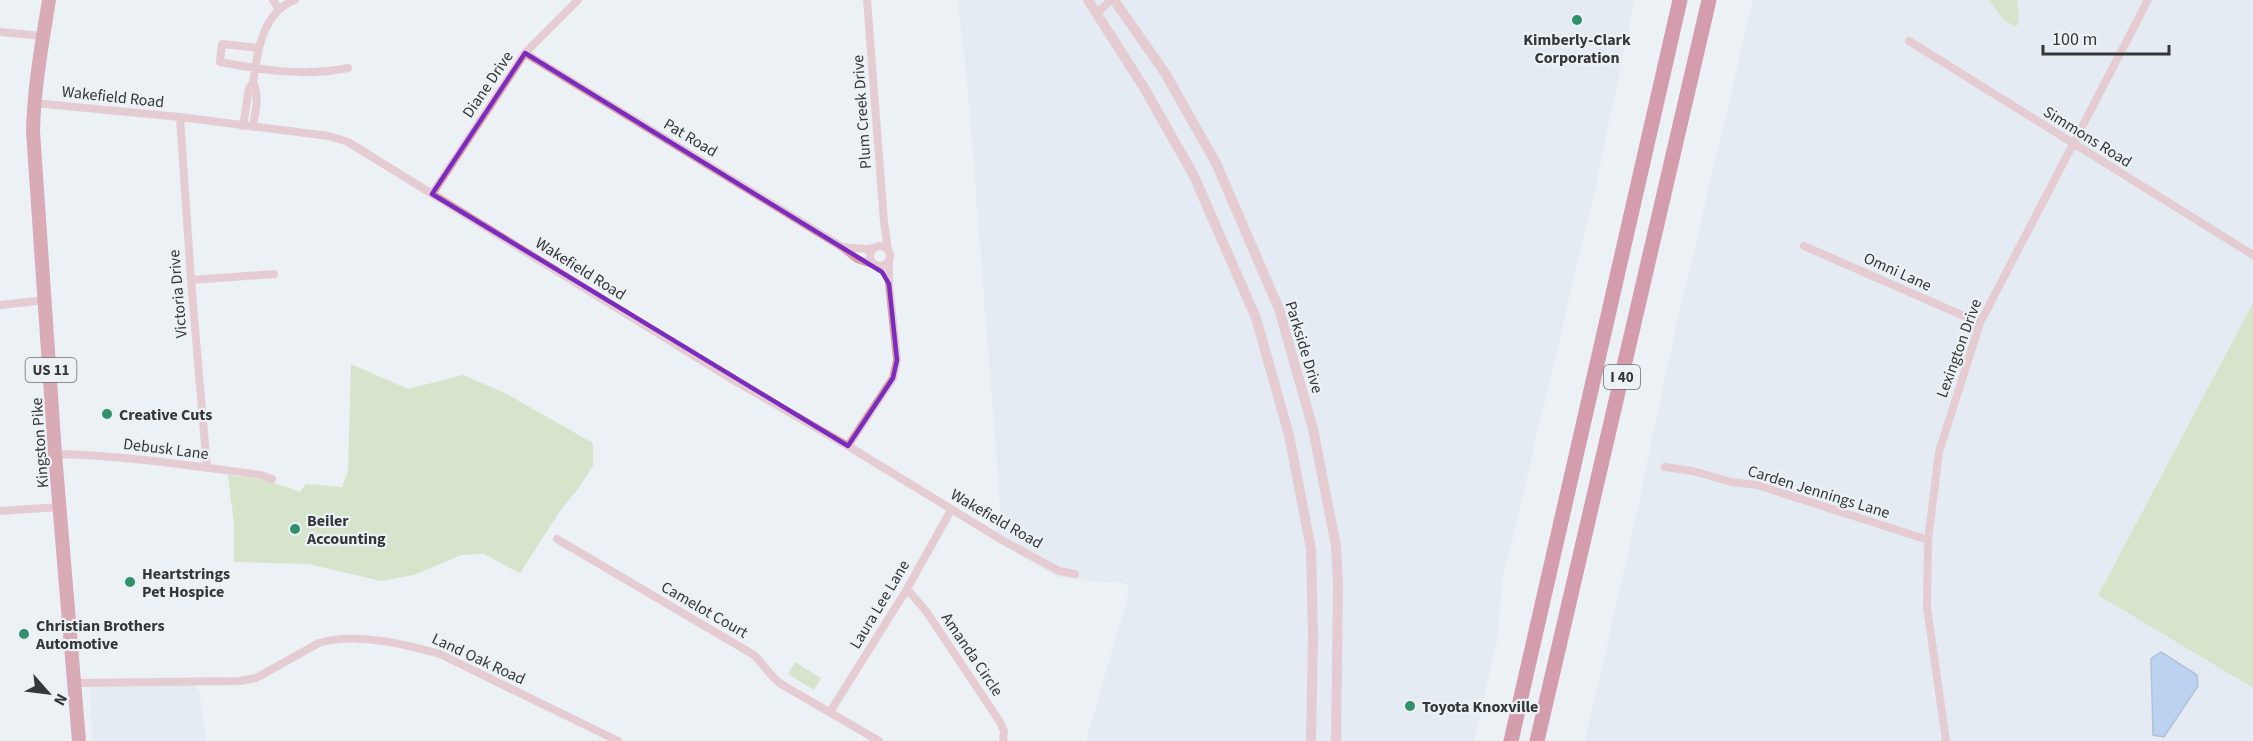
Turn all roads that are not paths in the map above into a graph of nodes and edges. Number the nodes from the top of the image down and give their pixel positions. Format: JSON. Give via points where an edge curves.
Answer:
{"nodes":[{"id":1,"x":49,"y":0,"type":"edge"},
{"id":2,"x":273,"y":0,"type":"edge"},
{"id":3,"x":295,"y":0,"type":"edge"},
{"id":4,"x":578,"y":0,"type":"edge"},
{"id":5,"x":867,"y":0,"type":"edge"},
{"id":6,"x":1088,"y":0,"type":"edge"},
{"id":7,"x":1112,"y":0,"type":"edge"},
{"id":8,"x":1675,"y":0,"type":"edge"},
{"id":9,"x":1680,"y":0,"type":"edge"},
{"id":10,"x":2148,"y":0,"type":"edge"},
{"id":11,"x":1708,"y":4,"type":"edge"},
{"id":12,"x":278,"y":8,"type":"junction"},
{"id":13,"x":1097,"y":13,"type":"junction"},
{"id":14,"x":0,"y":32,"type":"edge"},
{"id":15,"x":1672,"y":33,"type":"junction"},
{"id":16,"x":43,"y":36,"type":"junction"},
{"id":17,"x":1909,"y":41,"type":"dead end"},
{"id":18,"x":258,"y":48,"type":"junction"},
{"id":19,"x":525,"y":53,"type":"junction"},
{"id":20,"x":255,"y":68,"type":"junction"},
{"id":21,"x":348,"y":68,"type":"dead end"},
{"id":22,"x":253,"y":83,"type":"junction"},
{"id":23,"x":34,"y":103,"type":"junction"},
{"id":24,"x":180,"y":117,"type":"junction"},
{"id":25,"x":243,"y":126,"type":"junction"},
{"id":26,"x":254,"y":127,"type":"junction"},
{"id":27,"x":2074,"y":145,"type":"junction"},
{"id":28,"x":432,"y":194,"type":"junction"},
{"id":29,"x":884,"y":222,"type":"junction"},
{"id":30,"x":1804,"y":246,"type":"dead end"},
{"id":31,"x":842,"y":247,"type":"junction"},
{"id":32,"x":876,"y":247,"type":"junction"},
{"id":33,"x":888,"y":250,"type":"junction"},
{"id":34,"x":2253,"y":255,"type":"edge"},
{"id":35,"x":889,"y":260,"type":"junction"},
{"id":36,"x":876,"y":265,"type":"junction"},
{"id":37,"x":274,"y":274,"type":"dead end"},
{"id":38,"x":191,"y":280,"type":"junction"},
{"id":39,"x":890,"y":284,"type":"junction"},
{"id":40,"x":46,"y":300,"type":"junction"},
{"id":41,"x":0,"y":305,"type":"edge"},
{"id":42,"x":1980,"y":324,"type":"junction"},
{"id":43,"x":848,"y":446,"type":"junction"},
{"id":44,"x":55,"y":454,"type":"junction"},
{"id":45,"x":207,"y":468,"type":"junction"},
{"id":46,"x":1665,"y":468,"type":"dead end"},
{"id":47,"x":272,"y":479,"type":"dead end"},
{"id":48,"x":60,"y":507,"type":"junction"},
{"id":49,"x":951,"y":510,"type":"junction"},
{"id":50,"x":0,"y":511,"type":"edge"},
{"id":51,"x":557,"y":539,"type":"dead end"},
{"id":52,"x":1928,"y":540,"type":"junction"},
{"id":53,"x":1075,"y":574,"type":"dead end"},
{"id":54,"x":907,"y":589,"type":"junction"},
{"id":55,"x":75,"y":683,"type":"junction"},
{"id":56,"x":830,"y":712,"type":"junction"},
{"id":57,"x":79,"y":741,"type":"edge"},
{"id":58,"x":618,"y":741,"type":"edge"},
{"id":59,"x":879,"y":741,"type":"edge"},
{"id":60,"x":1003,"y":741,"type":"edge"},
{"id":61,"x":1311,"y":741,"type":"edge"},
{"id":62,"x":1336,"y":741,"type":"edge"},
{"id":63,"x":1511,"y":741,"type":"edge"},
{"id":64,"x":1538,"y":741,"type":"edge"},
{"id":65,"x":1947,"y":741,"type":"edge"}],
"edges":[{"from":1,"to":16,"type":"main road","name":"Kingston Pike","number":"US 11"},
{"from":2,"to":12,"type":"street"},
{"from":3,"to":12,"type":"street"},
{"from":4,"to":19,"type":"street","name":"Diane Drive"},
{"from":5,"to":29,"type":"street","name":"Plum Creek Drive"},
{"from":6,"to":13,"type":"street"},
{"from":7,"to":13,"type":"street"},
{"from":7,"to":62,"type":"street","name":"Parkside Drive","via":[[1165,73],[1216,163],[1279,309],[1313,429],[1336,546]]},
{"from":8,"to":15,"type":"highway"},
{"from":9,"to":15,"type":"highway","number":"I 40"},
{"from":10,"to":27,"type":"street","name":"Lexington Drive"},
{"from":11,"to":64,"type":"highway","number":"I 40"},
{"from":12,"to":18,"type":"street"},
{"from":13,"to":61,"type":"street","via":[[1193,174],[1256,318],[1288,435],[1311,549]]},
{"from":14,"to":16,"type":"street"},
{"from":15,"to":63,"type":"highway","number":"I 40"},
{"from":16,"to":23,"type":"main road","name":"Kingston Pike","number":"US 11"},
{"from":17,"to":27,"type":"street","name":"Simmons Road"},
{"from":18,"to":20,"type":"street"},
{"from":18,"to":20,"type":"street","via":[[222,44],[220,62]]},
{"from":19,"to":28,"type":"street","name":"Diane Drive"},
{"from":19,"to":31,"type":"street","name":"Pat Road"},
{"from":20,"to":21,"type":"street","via":[[292,73]]},
{"from":20,"to":22,"type":"street"},
{"from":22,"to":25,"type":"street"},
{"from":22,"to":26,"type":"street"},
{"from":23,"to":24,"type":"street","name":"Wakefield Road"},
{"from":23,"to":40,"type":"main road","name":"Kingston Pike","number":"US 11"},
{"from":24,"to":25,"type":"street","name":"Wakefield Road"},
{"from":24,"to":38,"type":"street","name":"Victoria Drive"},
{"from":25,"to":26,"type":"street","name":"Wakefield Road"},
{"from":26,"to":28,"type":"street","name":"Wakefield Road","via":[[348,142]]},
{"from":27,"to":34,"type":"street","name":"Simmons Road"},
{"from":27,"to":42,"type":"street","name":"Lexington Drive"},
{"from":28,"to":43,"type":"street","name":"Wakefield Road"},
{"from":29,"to":32,"type":"street","name":"Plum Creek Drive"},
{"from":29,"to":33,"type":"street","name":"Plum Creek Drive"},
{"from":30,"to":42,"type":"street","name":"Omni Lane"},
{"from":31,"to":32,"type":"street","name":"Pat Road"},
{"from":31,"to":36,"type":"street","name":"Pat Road","via":[[856,259]]},
{"from":32,"to":33,"type":"street"},
{"from":32,"to":36,"type":"street","name":"Plum Creek Drive","via":[[870,257]]},
{"from":33,"to":35,"type":"street","name":"Plum Creek Drive"},
{"from":35,"to":36,"type":"street","via":[[884,266]]},
{"from":35,"to":39,"type":"street","name":"Plum Creek Drive"},
{"from":36,"to":39,"type":"street","name":"Plum Creek Drive"},
{"from":37,"to":38,"type":"street"},
{"from":38,"to":45,"type":"street","name":"Victoria Drive"},
{"from":39,"to":43,"type":"street","name":"Plum Creek Drive","via":[[897,360],[893,378]]},
{"from":40,"to":41,"type":"street"},
{"from":40,"to":44,"type":"main road","name":"Kingston Pike","number":"US 11"},
{"from":42,"to":52,"type":"street","name":"Lexington Drive","via":[[1939,452]]},
{"from":43,"to":49,"type":"street","name":"Wakefield Road"},
{"from":44,"to":45,"type":"street","name":"Debusk Lane","via":[[99,455]]},
{"from":44,"to":48,"type":"main road","name":"Kingston Pike","number":"US 11"},
{"from":45,"to":47,"type":"street","name":"Debusk Lane"},
{"from":46,"to":52,"type":"street","name":"Carden Jennings Lane","via":[[1757,485]]},
{"from":48,"to":50,"type":"street"},
{"from":48,"to":55,"type":"main road","name":"Kingston Pike","number":"US 11"},
{"from":49,"to":53,"type":"street","name":"Wakefield Road","via":[[1059,571]]},
{"from":49,"to":54,"type":"street","name":"Laura Lee Lane"},
{"from":51,"to":56,"type":"street","name":"Camelot Court","via":[[754,655],[771,677]]},
{"from":52,"to":65,"type":"street","name":"Lexington Drive","via":[[1927,607]]},
{"from":54,"to":56,"type":"street","name":"Laura Lee Lane"},
{"from":54,"to":60,"type":"street","name":"Amanda Circle","via":[[1000,722]]},
{"from":55,"to":57,"type":"main road","name":"Kingston Pike","number":"US 11"},
{"from":55,"to":58,"type":"street","name":"Land Oak Road","via":[[240,681],[256,678],[329,640],[383,641],[440,654]]},
{"from":56,"to":59,"type":"street"}]}
